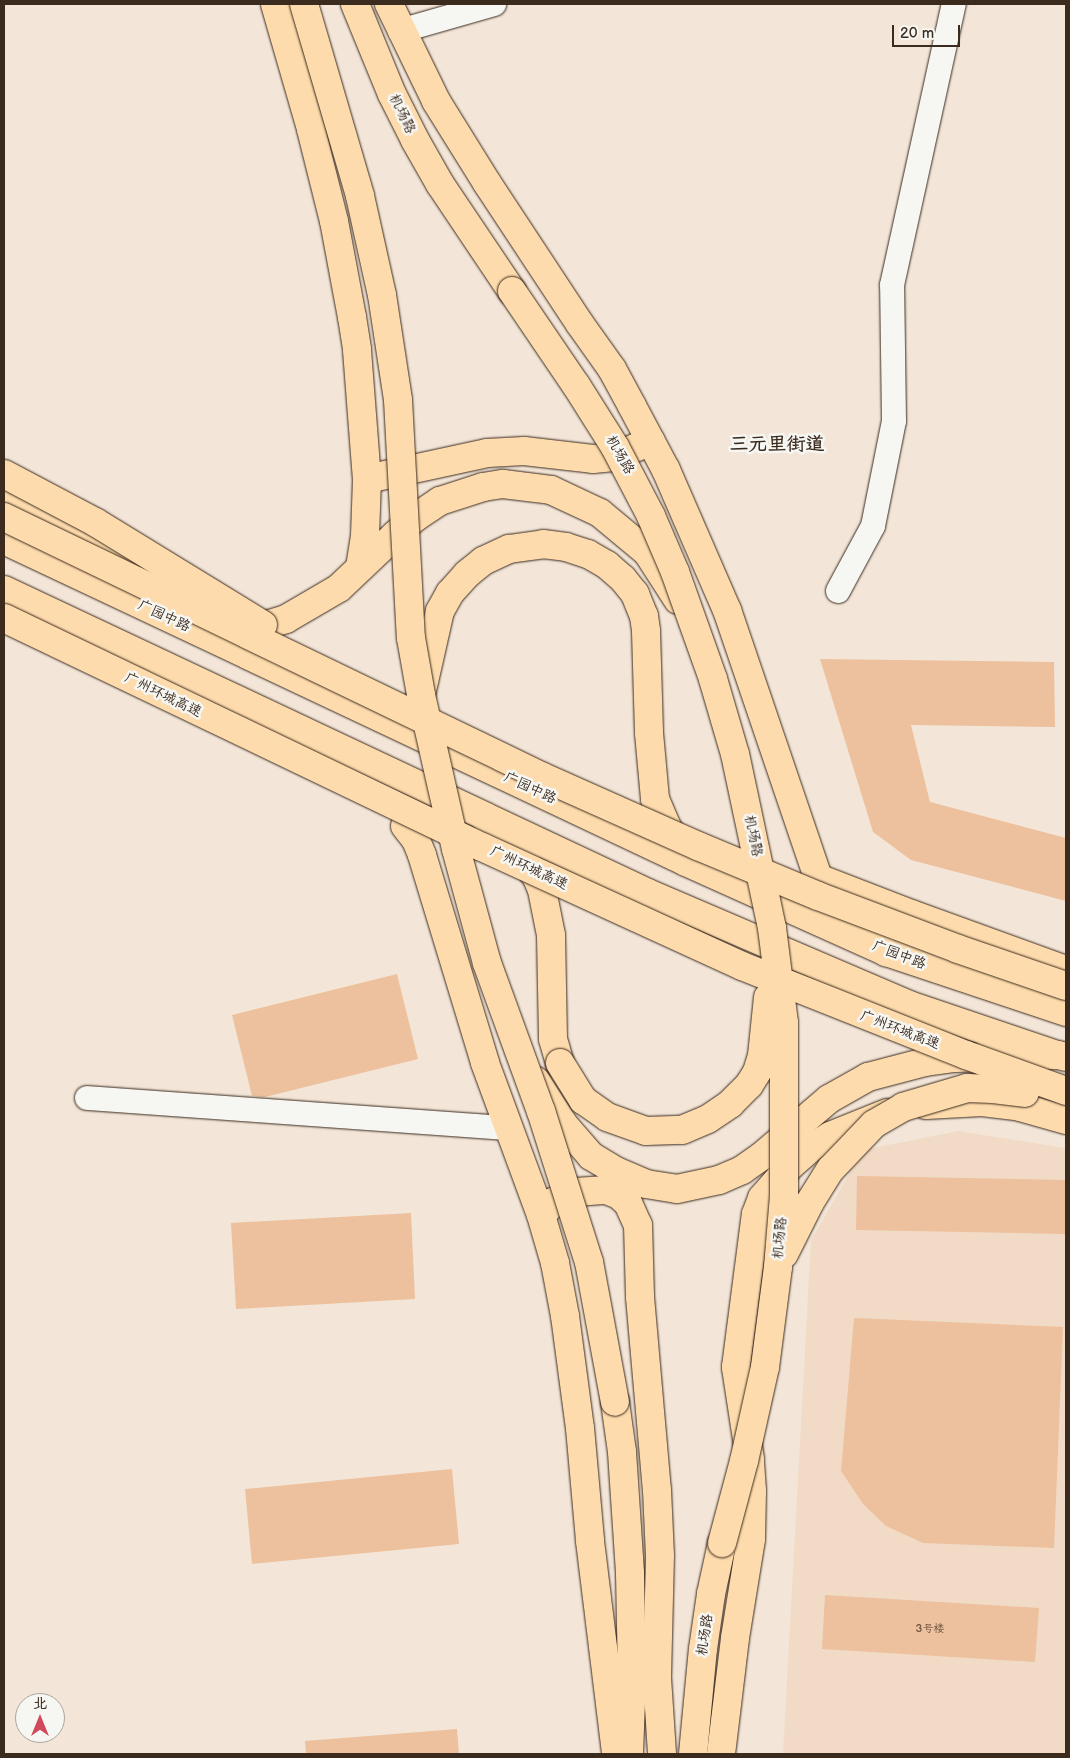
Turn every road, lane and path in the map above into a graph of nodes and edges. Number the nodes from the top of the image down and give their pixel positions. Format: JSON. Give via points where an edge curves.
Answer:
{"nodes":[{"id":1,"x":275,"y":4,"type":"edge"},
{"id":2,"x":304,"y":4,"type":"edge"},
{"id":3,"x":355,"y":4,"type":"edge"},
{"id":4,"x":389,"y":4,"type":"edge"},
{"id":5,"x":494,"y":4,"type":"edge"},
{"id":6,"x":954,"y":4,"type":"edge"},
{"id":7,"x":400,"y":31,"type":"junction"},
{"id":8,"x":651,"y":441,"type":"junction"},
{"id":9,"x":4,"y":474,"type":"edge"},
{"id":10,"x":367,"y":479,"type":"junction"},
{"id":11,"x":4,"y":498,"type":"edge"},
{"id":12,"x":4,"y":517,"type":"edge"},
{"id":13,"x":4,"y":540,"type":"edge"},
{"id":14,"x":360,"y":567,"type":"junction"},
{"id":15,"x":4,"y":590,"type":"edge"},
{"id":16,"x":838,"y":590,"type":"dead end"},
{"id":17,"x":162,"y":616,"type":"junction"},
{"id":18,"x":4,"y":618,"type":"edge"},
{"id":19,"x":260,"y":627,"type":"junction"},
{"id":20,"x":694,"y":627,"type":"junction"},
{"id":21,"x":4,"y":628,"type":"edge"},
{"id":22,"x":155,"y":662,"type":"junction"},
{"id":23,"x":421,"y":696,"type":"junction"},
{"id":24,"x":385,"y":702,"type":"junction"},
{"id":25,"x":310,"y":736,"type":"junction"},
{"id":26,"x":231,"y":740,"type":"junction"},
{"id":27,"x":483,"y":816,"type":"junction"},
{"id":28,"x":405,"y":826,"type":"junction"},
{"id":29,"x":686,"y":862,"type":"junction"},
{"id":30,"x":818,"y":878,"type":"junction"},
{"id":31,"x":772,"y":928,"type":"junction"},
{"id":32,"x":886,"y":952,"type":"junction"},
{"id":33,"x":1066,"y":970,"type":"edge"},
{"id":34,"x":1066,"y":986,"type":"edge"},
{"id":35,"x":503,"y":1010,"type":"junction"},
{"id":36,"x":1066,"y":1012,"type":"edge"},
{"id":37,"x":1062,"y":1056,"type":"edge"},
{"id":38,"x":1066,"y":1090,"type":"edge"},
{"id":39,"x":87,"y":1098,"type":"dead end"},
{"id":40,"x":1066,"y":1104,"type":"edge"},
{"id":41,"x":1066,"y":1120,"type":"edge"},
{"id":42,"x":509,"y":1128,"type":"junction"},
{"id":43,"x":541,"y":1215,"type":"junction"},
{"id":44,"x":778,"y":1267,"type":"junction"},
{"id":45,"x":616,"y":1754,"type":"edge"},
{"id":46,"x":629,"y":1754,"type":"edge"},
{"id":47,"x":662,"y":1754,"type":"edge"},
{"id":48,"x":693,"y":1754,"type":"edge"},
{"id":49,"x":721,"y":1754,"type":"edge"}],
"edges":[{"from":1,"to":10,"type":"main road","via":[[311,129],[347,285],[357,350]]},
{"from":2,"to":23,"type":"main road","bridge":true,"via":[[360,196],[382,295],[398,407],[410,629]]},
{"from":3,"to":20,"type":"main road","name":"机场路","bridge":true,"via":[[392,94],[440,184],[598,418],[636,483],[675,572]]},
{"from":4,"to":7,"type":"main road"},
{"from":5,"to":7,"type":"street"},
{"from":6,"to":16,"type":"street","via":[[892,285],[894,420],[874,526]]},
{"from":7,"to":8,"type":"main road","via":[[436,101],[508,216],[612,369]]},
{"from":8,"to":10,"type":"main road","via":[[614,457],[593,459],[524,451],[487,453]]},
{"from":8,"to":30,"type":"main road","via":[[730,618]]},
{"from":9,"to":24,"type":"main road","bridge":true,"via":[[152,555]]},
{"from":10,"to":14,"type":"main road","via":[[365,536]]},
{"from":11,"to":19,"type":"main road"},
{"from":12,"to":24,"type":"main road","bridge":true},
{"from":13,"to":17,"type":"main road","name":"广园中路"},
{"from":14,"to":19,"type":"main road","via":[[339,588],[314,604],[286,620]]},
{"from":14,"to":20,"type":"main road","bridge":true,"via":[[416,517],[440,501],[483,487],[511,485],[551,490],[613,522],[647,552]]},
{"from":15,"to":22,"type":"main road"},
{"from":17,"to":19,"type":"main road"},
{"from":17,"to":29,"type":"main road","name":"广园中路"},
{"from":18,"to":38,"type":"main road","name":"广州环城高速","bridge":true,"via":[[482,847],[733,962],[966,1056]]},
{"from":20,"to":31,"type":"main road","name":"机场路","bridge":true,"via":[[735,754]]},
{"from":21,"to":26,"type":"main road"},
{"from":22,"to":25,"type":"main road"},
{"from":22,"to":26,"type":"main road"},
{"from":23,"to":29,"type":"main road","via":[[440,611],[450,593],[482,561],[509,549],[543,544],[588,554],[607,565],[635,594],[644,616],[655,799]]},
{"from":23,"to":35,"type":"main road","bridge":true,"via":[[470,904]]},
{"from":24,"to":34,"type":"main road","bridge":true,"via":[[698,846],[818,896]]},
{"from":25,"to":26,"type":"main road"},
{"from":25,"to":27,"type":"main road"},
{"from":25,"to":28,"type":"main road"},
{"from":26,"to":28,"type":"main road","via":[[324,783]]},
{"from":27,"to":31,"type":"main road","bridge":true,"via":[[522,855],[542,890],[551,936],[554,1038],[560,1063],[583,1100],[607,1117],[646,1131],[682,1130],[708,1119],[749,1085],[757,1072],[767,1028]]},
{"from":27,"to":37,"type":"main road","via":[[834,974],[909,1005]]},
{"from":28,"to":42,"type":"main road","via":[[422,855],[485,1063]]},
{"from":29,"to":32,"type":"main road","name":"广园中路"},
{"from":30,"to":32,"type":"main road","via":[[839,912]]},
{"from":30,"to":33,"type":"main road"},
{"from":31,"to":44,"type":"main road","name":"机场路","bridge":true,"via":[[782,994],[786,1055],[784,1187]]},
{"from":32,"to":36,"type":"main road","name":"广园中路"},
{"from":35,"to":37,"type":"main road","bridge":true,"via":[[546,1099],[579,1144],[591,1156],[618,1172],[662,1188],[694,1187],[742,1170],[829,1099],[868,1077],[955,1058]]},
{"from":35,"to":46,"type":"main road","bridge":true,"via":[[541,1111],[589,1262],[615,1402],[622,1452],[630,1573],[632,1678]]},
{"from":39,"to":42,"type":"street"},
{"from":40,"to":44,"type":"main road","bridge":true,"via":[[993,1088],[967,1088],[903,1107],[874,1124],[831,1169],[810,1202]]},
{"from":41,"to":49,"type":"main road","via":[[1020,1107],[982,1102],[934,1104],[889,1112],[830,1136],[812,1147],[762,1198],[756,1214],[736,1367],[750,1459],[751,1539]]},
{"from":42,"to":43,"type":"main road"},
{"from":43,"to":45,"type":"main road","via":[[565,1316]]},
{"from":43,"to":47,"type":"main road","via":[[554,1202],[576,1192],[606,1190],[628,1203],[638,1226],[640,1296],[658,1490],[657,1678]]},
{"from":44,"to":48,"type":"main road","name":"机场路","bridge":true,"via":[[765,1367],[711,1594]]}]}
